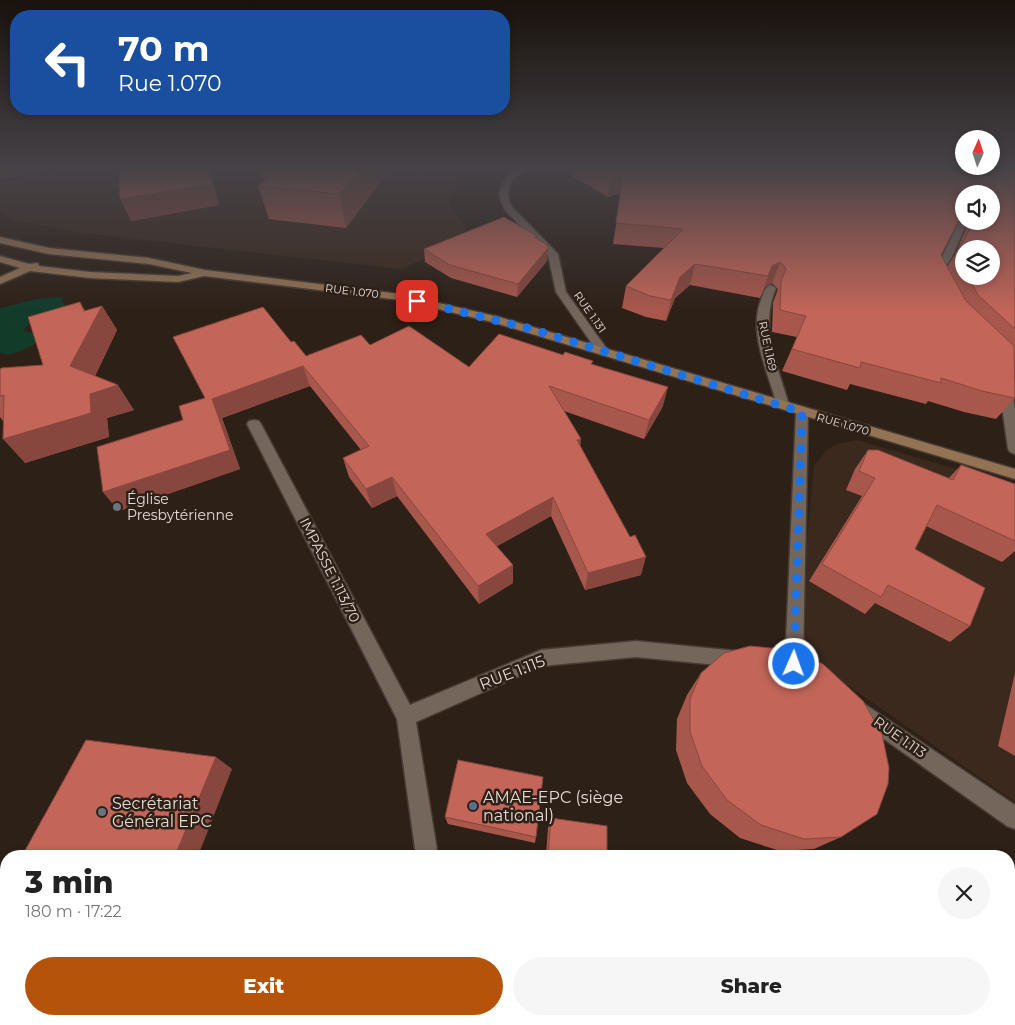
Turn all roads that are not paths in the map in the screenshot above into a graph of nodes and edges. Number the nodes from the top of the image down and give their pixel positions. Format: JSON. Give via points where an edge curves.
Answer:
{"nodes":[{"id":1,"x":516,"y":216,"type":"edge"},
{"id":2,"x":959,"y":230,"type":"edge"},
{"id":3,"x":0,"y":240,"type":"edge"},
{"id":4,"x":54,"y":252,"type":"junction"},
{"id":5,"x":0,"y":259,"type":"edge"},
{"id":6,"x":31,"y":268,"type":"junction"},
{"id":7,"x":204,"y":273,"type":"junction"},
{"id":8,"x":0,"y":281,"type":"edge"},
{"id":9,"x":770,"y":288,"type":"edge"},
{"id":10,"x":942,"y":290,"type":"edge"},
{"id":11,"x":601,"y":349,"type":"junction"},
{"id":12,"x":1005,"y":376,"type":"edge"},
{"id":13,"x":783,"y":405,"type":"junction"},
{"id":14,"x":802,"y":412,"type":"junction"},
{"id":15,"x":254,"y":424,"type":"dead end"},
{"id":16,"x":1015,"y":449,"type":"edge"},
{"id":17,"x":1015,"y":474,"type":"edge"},
{"id":18,"x":755,"y":660,"type":"edge"},
{"id":19,"x":774,"y":662,"type":"edge"},
{"id":20,"x":794,"y":664,"type":"junction"},
{"id":21,"x":818,"y":681,"type":"edge"},
{"id":22,"x":842,"y":697,"type":"edge"},
{"id":23,"x":406,"y":717,"type":"junction"},
{"id":24,"x":1015,"y":818,"type":"edge"},
{"id":25,"x":426,"y":850,"type":"edge"}],
"edges":[{"from":1,"to":11,"type":"street","name":"RUE 1.131","via":[[553,254],[561,292]]},
{"from":2,"to":10,"type":"street","via":[[935,275]]},
{"from":3,"to":4,"type":"main road","name":"RUE 1.070"},
{"from":4,"to":6,"type":"main road"},
{"from":4,"to":7,"type":"main road","name":"RUE 1.070","via":[[154,263]]},
{"from":5,"to":6,"type":"main road","name":"RUE 1.070"},
{"from":6,"to":7,"type":"main road","name":"RUE 1.070","via":[[178,280]]},
{"from":6,"to":8,"type":"main road"},
{"from":7,"to":11,"type":"main road","name":"RUE 1.070","via":[[400,297]]},
{"from":9,"to":13,"type":"street","name":"RUE 1.169","via":[[762,315],[765,340]]},
{"from":11,"to":13,"type":"main road","name":"RUE 1.070"},
{"from":12,"to":16,"type":"street"},
{"from":13,"to":14,"type":"main road","name":"RUE 1.070"},
{"from":14,"to":17,"type":"main road","name":"RUE 1.070"},
{"from":14,"to":20,"type":"street"},
{"from":15,"to":23,"type":"street","name":"IMPASSE 1.113/70"},
{"from":18,"to":23,"type":"street","name":"RUE 1.115","via":[[636,649],[541,658]]},
{"from":19,"to":20,"type":"street"},
{"from":20,"to":21,"type":"street"},
{"from":22,"to":24,"type":"street","name":"RUE 1.113"},
{"from":23,"to":25,"type":"street"}]}
